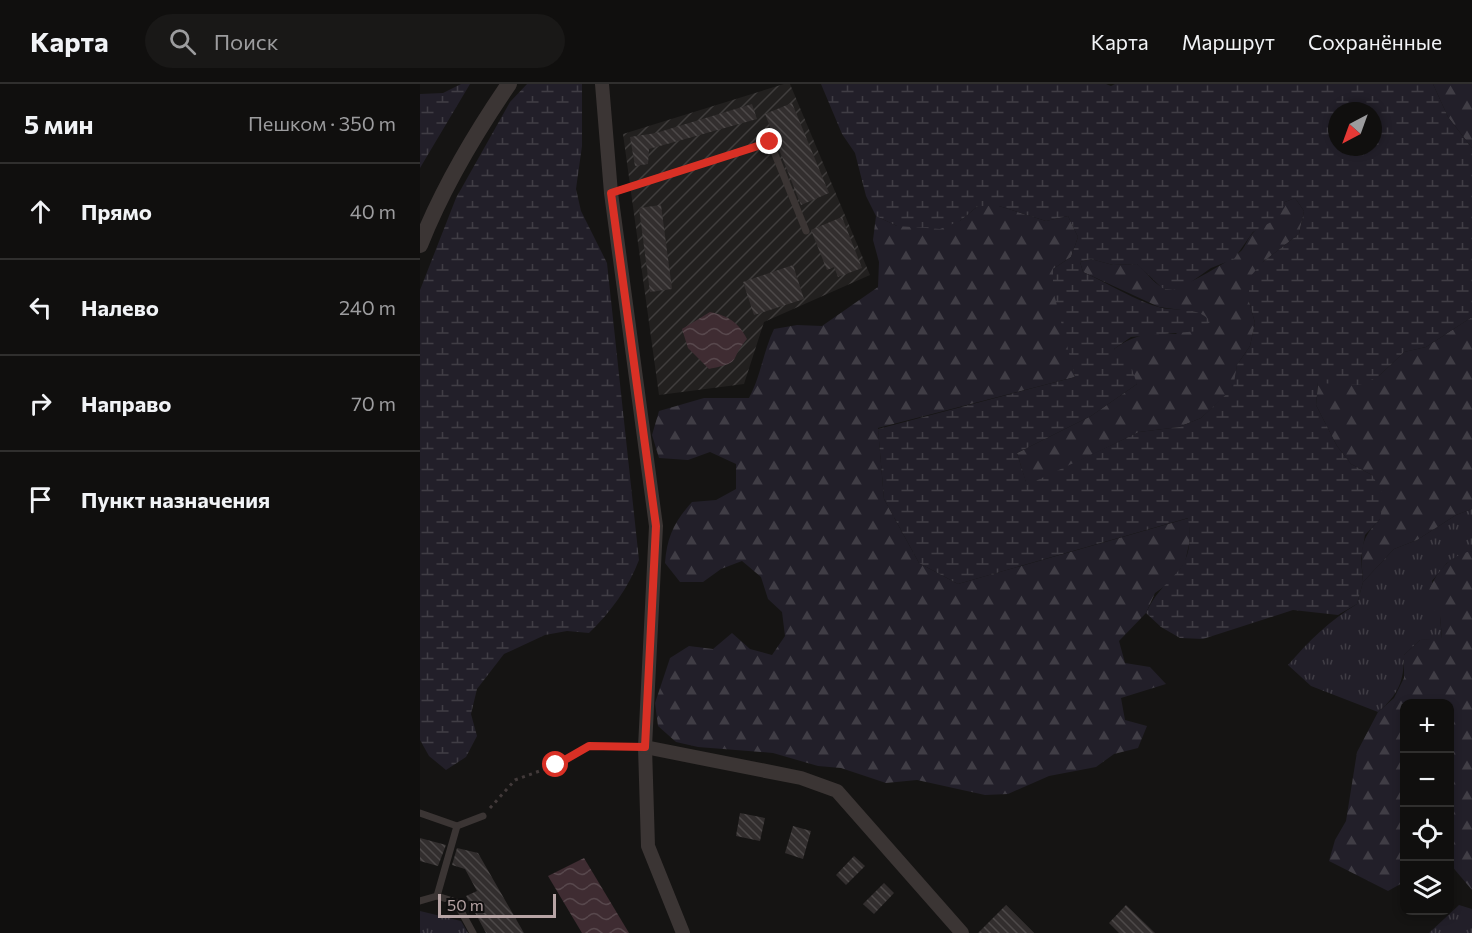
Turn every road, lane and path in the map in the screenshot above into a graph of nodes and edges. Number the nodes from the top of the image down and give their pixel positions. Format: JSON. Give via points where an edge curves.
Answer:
{"nodes":[{"id":1,"x":509,"y":84,"type":"edge"},
{"id":2,"x":602,"y":84,"type":"edge"},
{"id":3,"x":611,"y":193,"type":"junction"},
{"id":4,"x":806,"y":231,"type":"dead end"},
{"id":5,"x":420,"y":245,"type":"edge"},
{"id":6,"x":645,"y":747,"type":"junction"},
{"id":7,"x":420,"y":813,"type":"edge"},
{"id":8,"x":483,"y":816,"type":"joint"},
{"id":9,"x":457,"y":826,"type":"junction"},
{"id":10,"x":437,"y":896,"type":"junction"},
{"id":11,"x":420,"y":901,"type":"edge"},
{"id":12,"x":473,"y":933,"type":"edge"},
{"id":13,"x":683,"y":933,"type":"edge"},
{"id":14,"x":962,"y":933,"type":"edge"}],
"edges":[{"from":1,"to":5,"type":"street","via":[[437,203]]},
{"from":2,"to":3,"type":"street"},
{"from":3,"to":4,"type":"lane","via":[[770,142]]},
{"from":3,"to":6,"type":"street","via":[[656,526]]},
{"from":6,"to":8,"type":"path","via":[[589,746],[556,765],[515,780]]},
{"from":6,"to":13,"type":"street","via":[[648,846]]},
{"from":6,"to":14,"type":"street","via":[[801,778],[837,791]]},
{"from":7,"to":9,"type":"lane"},
{"from":8,"to":9,"type":"lane"},
{"from":9,"to":10,"type":"lane"},
{"from":10,"to":11,"type":"lane"},
{"from":10,"to":12,"type":"lane","via":[[456,902]]}]}
